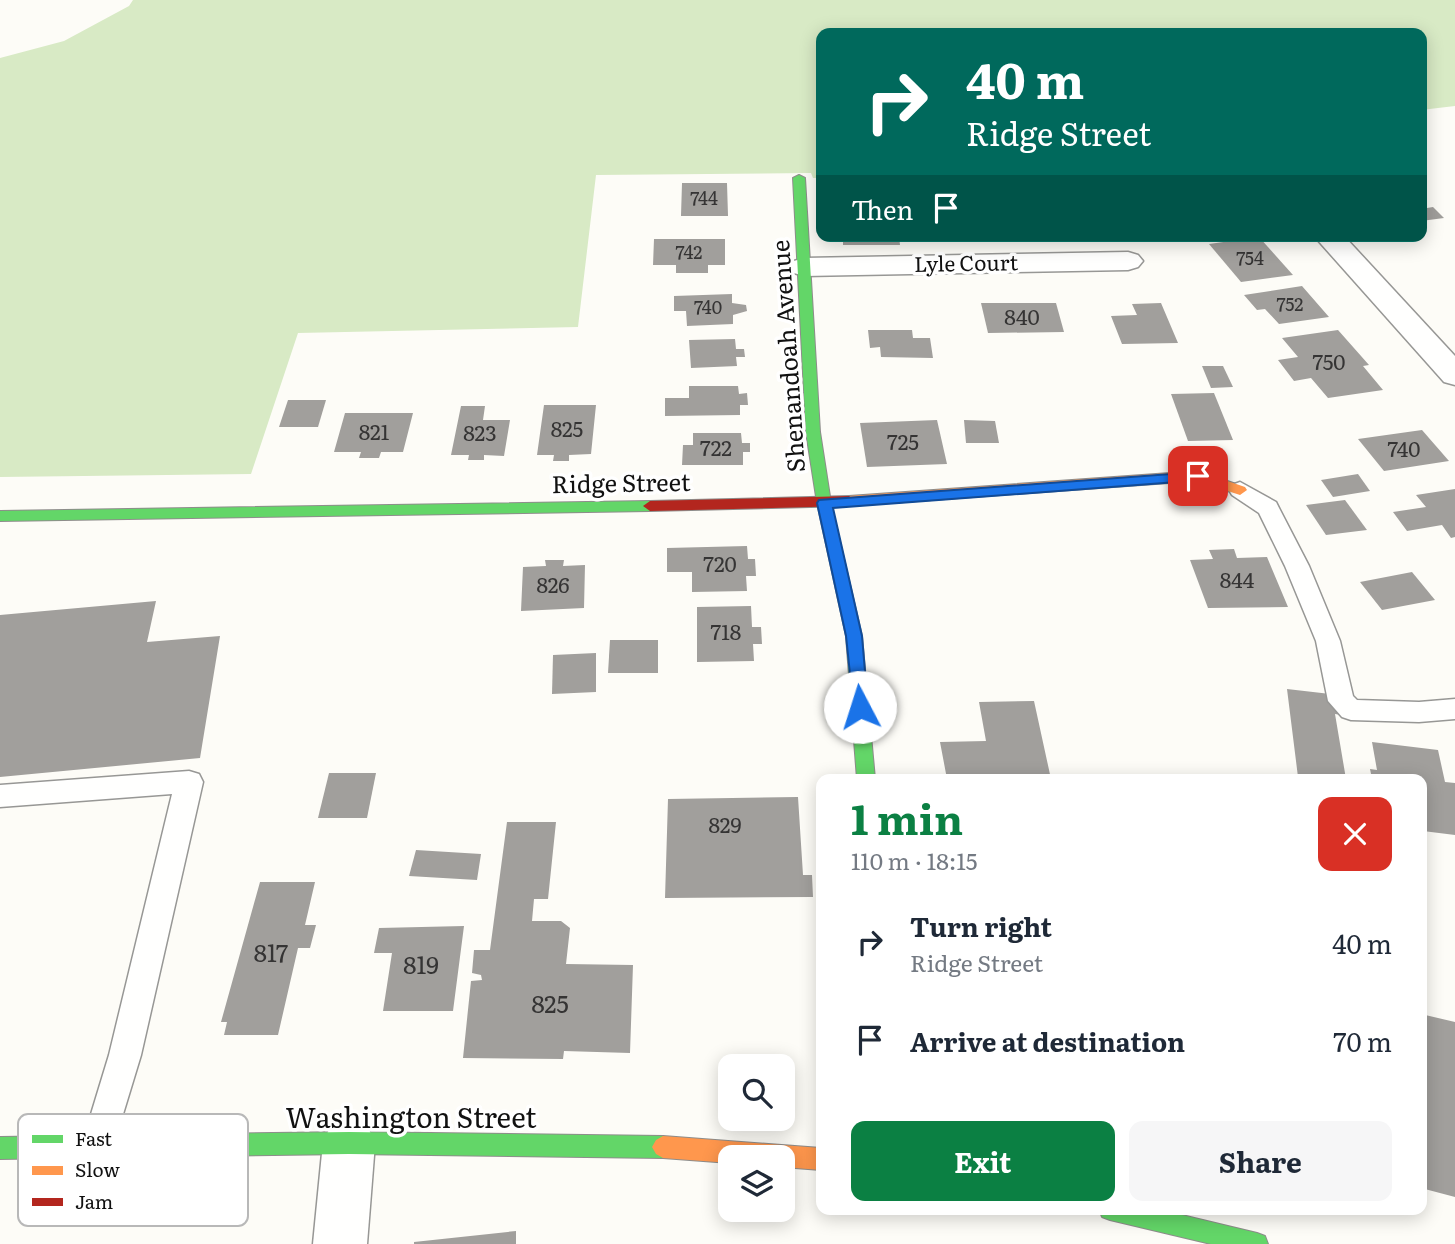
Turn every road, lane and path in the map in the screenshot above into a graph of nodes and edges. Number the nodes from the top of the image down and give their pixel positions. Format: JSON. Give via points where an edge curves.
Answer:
{"nodes":[{"id":1,"x":799,"y":177,"type":"dead end"},
{"id":2,"x":1333,"y":242,"type":"edge"},
{"id":3,"x":1128,"y":261,"type":"dead end"},
{"id":4,"x":804,"y":267,"type":"junction"},
{"id":5,"x":1455,"y":375,"type":"edge"},
{"id":6,"x":1240,"y":490,"type":"joint"},
{"id":7,"x":824,"y":503,"type":"junction"},
{"id":8,"x":0,"y":516,"type":"edge"},
{"id":9,"x":1455,"y":709,"type":"edge"},
{"id":10,"x":866,"y":774,"type":"edge"},
{"id":11,"x":0,"y":796,"type":"edge"},
{"id":12,"x":107,"y":1114,"type":"edge"},
{"id":13,"x":349,"y":1143,"type":"junction"},
{"id":14,"x":248,"y":1145,"type":"edge"},
{"id":15,"x":0,"y":1148,"type":"edge"},
{"id":16,"x":18,"y":1148,"type":"edge"},
{"id":17,"x":816,"y":1159,"type":"edge"},
{"id":18,"x":1127,"y":1215,"type":"edge"},
{"id":19,"x":1185,"y":1236,"type":"edge"},
{"id":20,"x":340,"y":1244,"type":"edge"},
{"id":21,"x":1257,"y":1244,"type":"edge"}],
"edges":[{"from":1,"to":4,"type":"street","name":"Shenandoah Avenue"},
{"from":2,"to":5,"type":"street"},
{"from":3,"to":4,"type":"street","name":"Lyle Court"},
{"from":4,"to":7,"type":"street","name":"Shenandoah Avenue","via":[[813,432]]},
{"from":6,"to":7,"type":"street","name":"Ridge Street","via":[[1198,476]]},
{"from":6,"to":9,"type":"lane","via":[[1268,508],[1297,566],[1328,641],[1341,701],[1351,710]]},
{"from":7,"to":8,"type":"street","name":"Ridge Street"},
{"from":7,"to":10,"type":"street","name":"Shenandoah Avenue","via":[[854,636]]},
{"from":11,"to":12,"type":"lane","via":[[189,782]]},
{"from":13,"to":14,"type":"street","name":"Washington Street"},
{"from":13,"to":17,"type":"street","name":"Washington Street","via":[[694,1147]]},
{"from":13,"to":20,"type":"street"},
{"from":15,"to":16,"type":"street","name":"Washington Street"},
{"from":18,"to":19,"type":"street"},
{"from":19,"to":21,"type":"street"}]}
